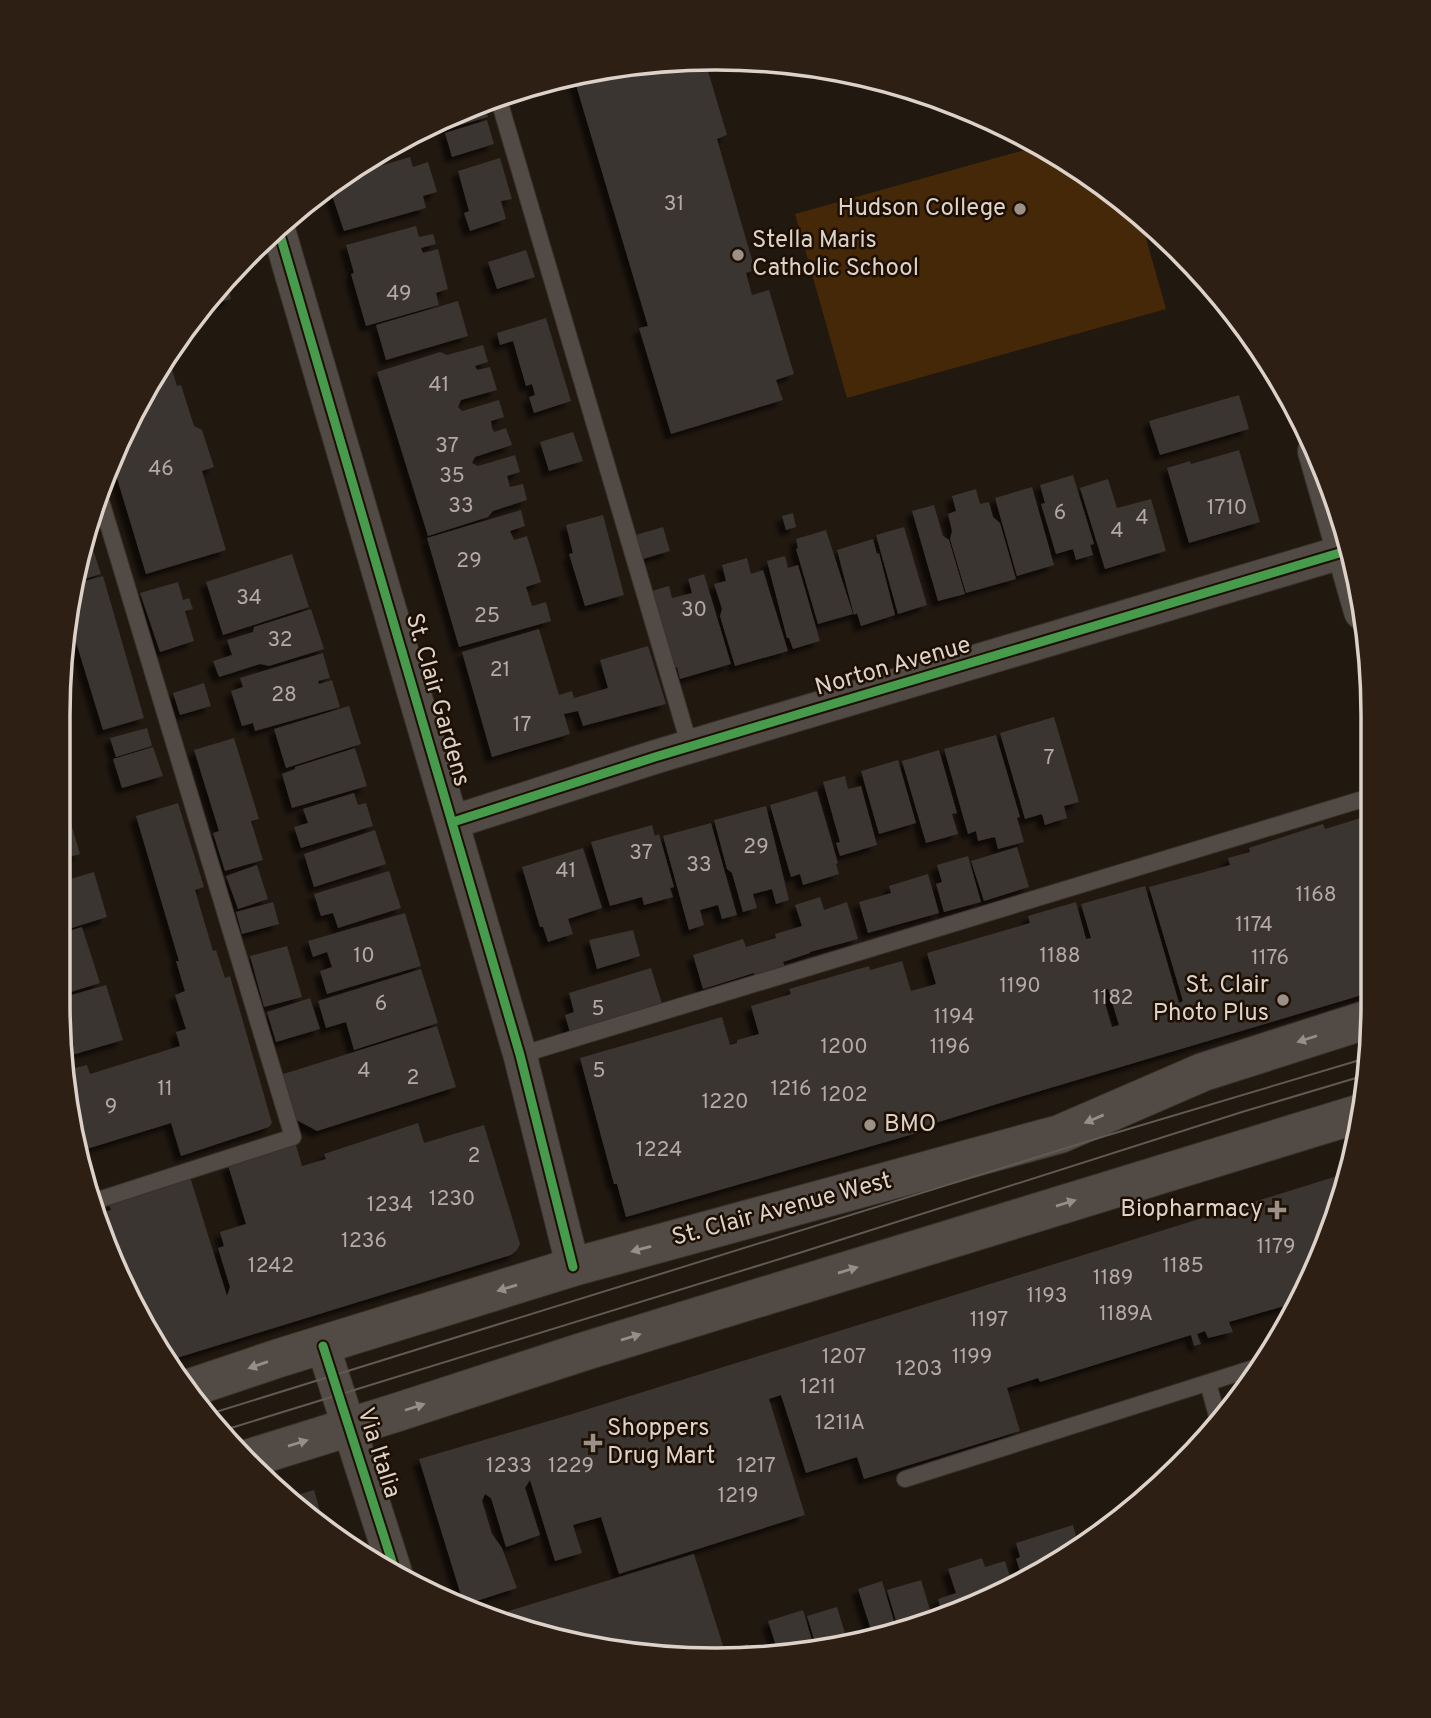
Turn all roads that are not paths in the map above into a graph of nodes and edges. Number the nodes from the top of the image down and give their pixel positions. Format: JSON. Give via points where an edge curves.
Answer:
{"nodes":[{"id":1,"x":501,"y":107,"type":"edge"},
{"id":2,"x":281,"y":238,"type":"edge"},
{"id":3,"x":104,"y":509,"type":"edge"},
{"id":4,"x":1340,"y":553,"type":"edge"},
{"id":5,"x":690,"y":747,"type":"junction"},
{"id":6,"x":1361,"y":800,"type":"edge"},
{"id":7,"x":453,"y":822,"type":"junction"},
{"id":8,"x":1361,"y":1022,"type":"edge"},
{"id":9,"x":520,"y":1055,"type":"junction"},
{"id":10,"x":1351,"y":1116,"type":"edge"},
{"id":11,"x":101,"y":1199,"type":"edge"},
{"id":12,"x":573,"y":1267,"type":"junction"},
{"id":13,"x":323,"y":1346,"type":"junction"},
{"id":14,"x":1245,"y":1371,"type":"edge"},
{"id":15,"x":1208,"y":1383,"type":"junction"},
{"id":16,"x":197,"y":1386,"type":"edge"},
{"id":17,"x":1216,"y":1410,"type":"edge"},
{"id":18,"x":350,"y":1428,"type":"junction"},
{"id":19,"x":256,"y":1456,"type":"edge"},
{"id":20,"x":905,"y":1479,"type":"dead end"},
{"id":21,"x":392,"y":1561,"type":"edge"}],
"edges":[{"from":1,"to":5,"type":"lane"},
{"from":2,"to":7,"type":"street","name":"St. Clair Gardens"},
{"from":3,"to":11,"type":"lane","via":[[293,1137]]},
{"from":4,"to":5,"type":"street","name":"Norton Avenue"},
{"from":5,"to":7,"type":"street","name":"Norton Avenue"},
{"from":6,"to":9,"type":"lane"},
{"from":7,"to":9,"type":"street","name":"St. Clair Gardens"},
{"from":8,"to":12,"type":"main road","name":"St. Clair Avenue West","one_way":true,"via":[[1203,1072],[1060,1134]]},
{"from":9,"to":12,"type":"street","name":"St. Clair Gardens"},
{"from":18,"to":10,"type":"main road","one_way":true,"via":[[582,1352]]},
{"from":12,"to":13,"type":"main road","name":"St. Clair Avenue West","one_way":true},
{"from":13,"to":16,"type":"main road","name":"St. Clair Avenue West","one_way":true},
{"from":13,"to":18,"type":"street","name":"Via Italia"},
{"from":14,"to":15,"type":"lane"},
{"from":15,"to":17,"type":"lane"},
{"from":15,"to":20,"type":"lane"},
{"from":19,"to":18,"type":"main road","one_way":true},
{"from":18,"to":21,"type":"street","name":"Via Italia"}]}
